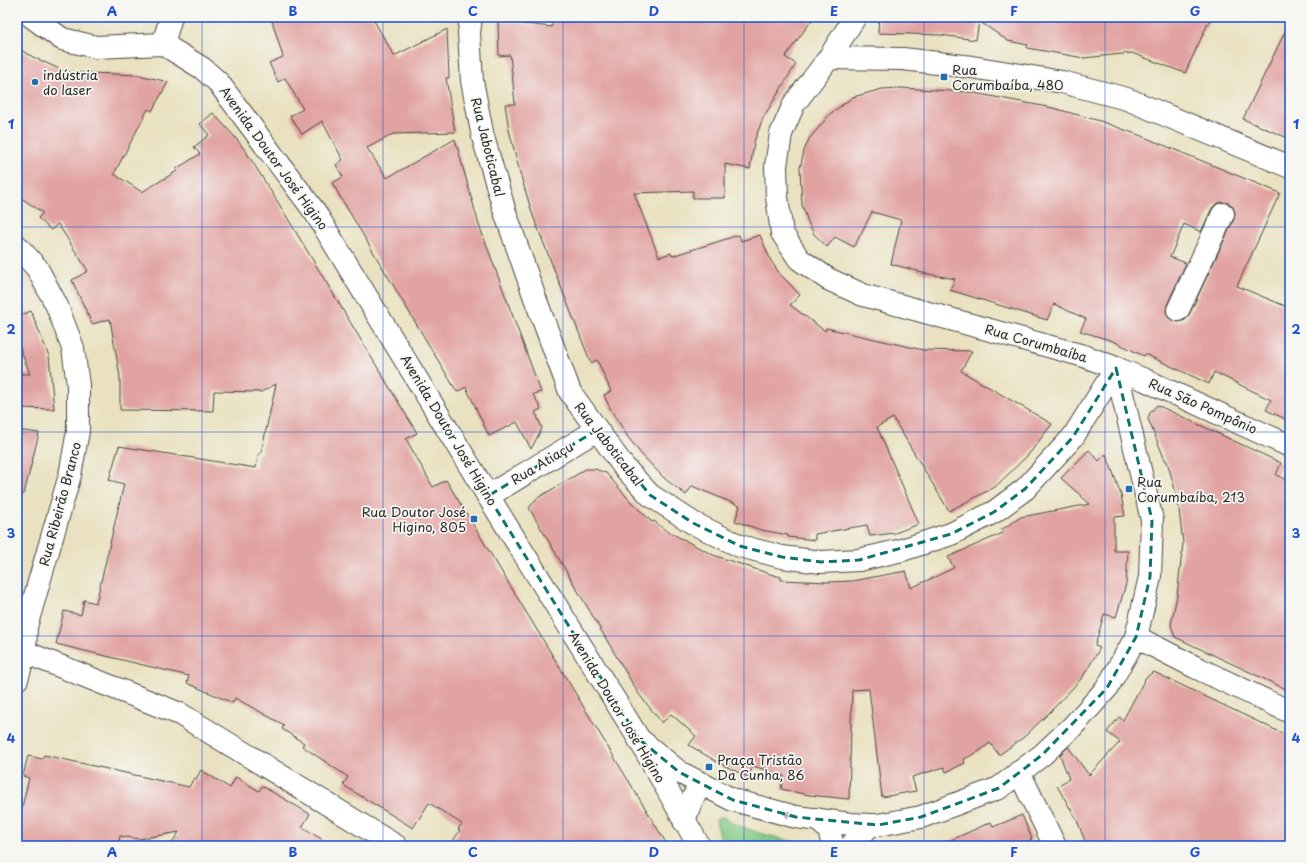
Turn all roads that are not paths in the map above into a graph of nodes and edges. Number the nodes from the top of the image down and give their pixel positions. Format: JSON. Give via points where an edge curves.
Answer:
{"nodes":[{"id":1,"x":32,"y":17,"type":"edge"},
{"id":2,"x":171,"y":17,"type":"edge"},
{"id":3,"x":471,"y":17,"type":"edge"},
{"id":4,"x":855,"y":17,"type":"edge"},
{"id":5,"x":163,"y":44,"type":"junction"},
{"id":6,"x":829,"y":58,"type":"junction"},
{"id":7,"x":1290,"y":167,"type":"edge"},
{"id":8,"x":1223,"y":214,"type":"dead end"},
{"id":9,"x":17,"y":246,"type":"edge"},
{"id":10,"x":1178,"y":310,"type":"dead end"},
{"id":11,"x":1116,"y":368,"type":"junction"},
{"id":12,"x":597,"y":430,"type":"junction"},
{"id":13,"x":1290,"y":446,"type":"edge"},
{"id":14,"x":488,"y":496,"type":"junction"},
{"id":15,"x":1136,"y":637,"type":"junction"},
{"id":16,"x":21,"y":650,"type":"edge"},
{"id":17,"x":17,"y":679,"type":"edge"},
{"id":18,"x":1290,"y":712,"type":"edge"},
{"id":19,"x":639,"y":739,"type":"junction"},
{"id":20,"x":1019,"y":772,"type":"junction"},
{"id":21,"x":703,"y":784,"type":"junction"},
{"id":22,"x":817,"y":820,"type":"junction"},
{"id":23,"x":684,"y":821,"type":"junction"},
{"id":24,"x":870,"y":825,"type":"junction"},
{"id":25,"x":396,"y":846,"type":"edge"},
{"id":26,"x":699,"y":846,"type":"edge"},
{"id":27,"x":833,"y":846,"type":"edge"},
{"id":28,"x":851,"y":846,"type":"edge"},
{"id":29,"x":1055,"y":846,"type":"edge"}],
"edges":[{"from":1,"to":5,"type":"street","via":[[62,39],[96,47]]},
{"from":2,"to":5,"type":"street"},
{"from":3,"to":12,"type":"street","name":"Rua Jaboticabal","via":[[469,32],[472,81],[483,137],[505,212],[570,392]]},
{"from":4,"to":6,"type":"street","name":"Rua Corumbaíba"},
{"from":5,"to":14,"type":"street","name":"Avenida Doutor José Higino","via":[[202,68],[218,82],[315,212]]},
{"from":6,"to":7,"type":"street","via":[[903,59],[1062,82],[1127,99]]},
{"from":6,"to":11,"type":"street","name":"Rua Corumbaíba","via":[[794,104],[781,134],[776,166],[782,233],[800,259],[828,279],[863,295],[1084,356]]},
{"from":8,"to":10,"type":"street"},
{"from":9,"to":16,"type":"street","name":"Rua Ribeirão Branco","via":[[37,268],[57,306],[73,348],[78,385],[78,431],[70,475]]},
{"from":11,"to":12,"type":"street","name":"Rua Jaboticabal","via":[[1073,437],[1025,489],[994,512],[951,534],[902,550],[859,560],[821,562],[782,557],[740,546],[693,523],[650,495],[624,468]]},
{"from":11,"to":13,"type":"street","name":"Rua São Pompônio"},
{"from":11,"to":15,"type":"street","via":[[1152,520],[1150,577]]},
{"from":12,"to":14,"type":"street","name":"Rua Atiaçu"},
{"from":14,"to":19,"type":"street","name":"Avenida Doutor José Higino"},
{"from":15,"to":18,"type":"street"},
{"from":15,"to":20,"type":"street","via":[[1107,688],[1072,727]]},
{"from":16,"to":17,"type":"street","name":"Rua Ribeirão Branco"},
{"from":16,"to":25,"type":"street","via":[[180,714]]},
{"from":19,"to":21,"type":"street","via":[[678,772]]},
{"from":19,"to":23,"type":"street","name":"Avenida Doutor José Higino"},
{"from":20,"to":24,"type":"street","via":[[999,788],[921,817]]},
{"from":20,"to":29,"type":"street"},
{"from":22,"to":21,"type":"street","one_way":true,"via":[[733,800]]},
{"from":21,"to":23,"type":"street","via":[[690,801]]},
{"from":22,"to":24,"type":"street"},
{"from":22,"to":27,"type":"street","via":[[829,830]]},
{"from":23,"to":26,"type":"street","name":"Avenida Doutor José Higino"},
{"from":24,"to":28,"type":"street"}]}
